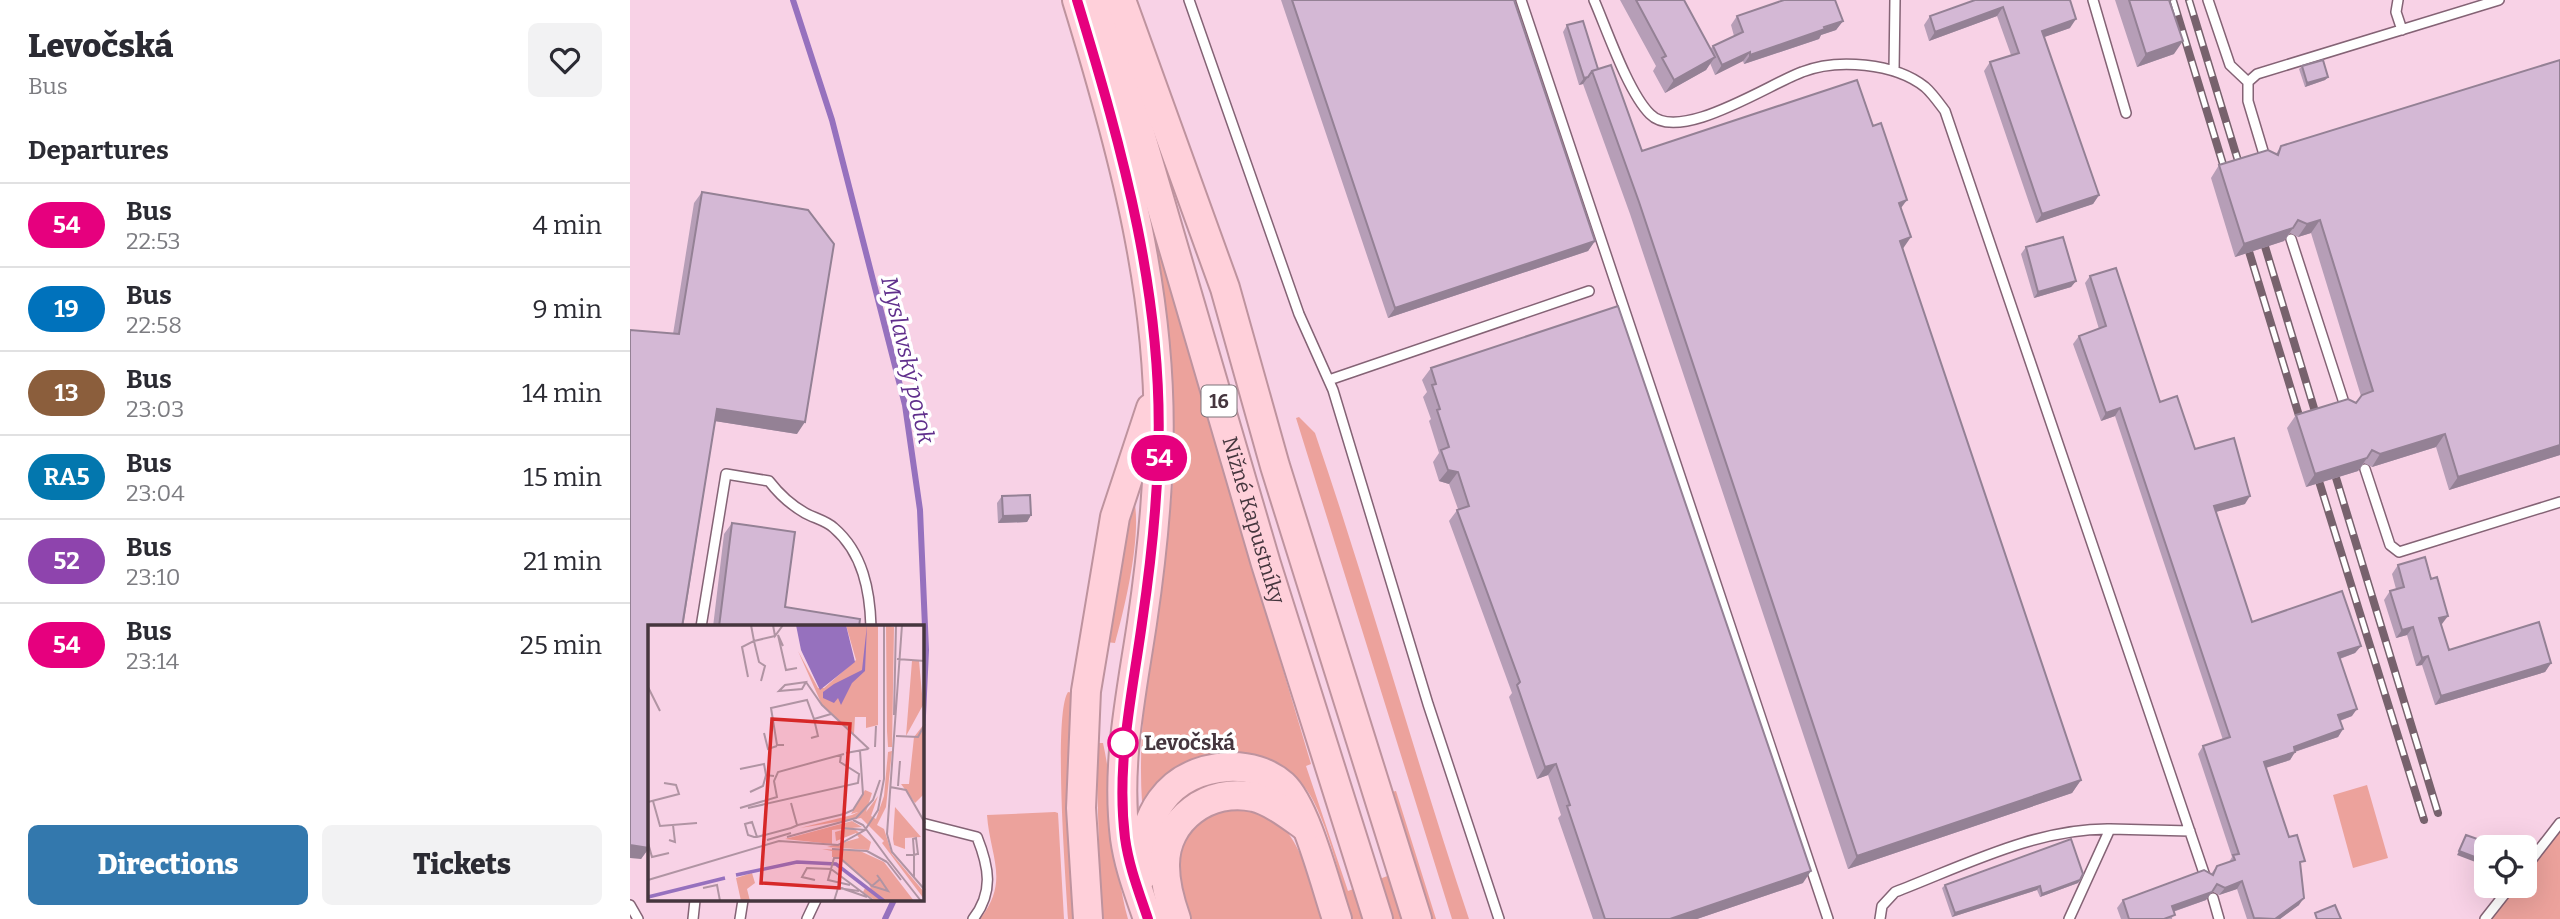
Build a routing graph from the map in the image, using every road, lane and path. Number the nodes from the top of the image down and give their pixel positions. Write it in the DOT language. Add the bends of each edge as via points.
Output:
graph roads {
  1 [pos="1077,0"];
  2 [pos="1101,0"];
  3 [pos="1121,0"];
  4 [pos="1189,0"];
  5 [pos="1521,0"];
  6 [pos="1594,0"];
  7 [pos="1895,0"];
  8 [pos="2093,0"];
  9 [pos="2208,0"];
  10 [pos="2398,0"];
  11 [pos="2498,0"];
  12 [pos="2402,30"];
  13 [pos="1894,71"];
  14 [pos="2248,82"];
  15 [pos="2126,113"];
  16 [pos="2266,161"];
  17 [pos="2291,239"];
  18 [pos="1589,291"];
  19 [pos="1329,380"];
  20 [pos="1159,386"];
  21 [pos="2346,409"];
  22 [pos="2365,469"];
  23 [pos="2560,502"];
  24 [pos="701,625"];
  25 [pos="872,625"];
  26 [pos="924,823"];
  27 [pos="2560,823"];
  28 [pos="1306,827"];
  29 [pos="2110,829"];
  30 [pos="2190,831"];
  31 [pos="2537,853"];
  32 [pos="2206,876"];
  33 [pos="2213,898"];
  34 [pos="2502,898"];
  35 [pos="815,902"];
  36 [pos="630,905"];
  37 [pos="1147,914"];
  38 [pos="638,919"];
  39 [pos="807,919"];
  40 [pos="974,919"];
  41 [pos="1088,919"];
  42 [pos="1176,919"];
  43 [pos="1337,919"];
  44 [pos="1378,919"];
  45 [pos="1416,919"];
  46 [pos="1499,919"];
  47 [pos="1828,919"];
  48 [pos="1880,919"];
  49 [pos="2069,919"];
  50 [pos="2220,919"];
  51 [pos="2485,919"];
  1 -- 20 [label="highway" via="1139,230"];
  2 -- 44 [label="highway, Nižné Kapustníky / 16" via="1269,577"];
  3 -- 45 [label="highway" via="1224,288"];
  4 -- 19 [label="lane" via="1299,314"];
  5 -- 47 [label="lane"];
  6 -- 13 [label="lane" via="1636,93 1650,115 1665,124 1712,114 1805,71 1835,66"];
  7 -- 13 [label="lane"];
  8 -- 15 [label="lane"];
  9 -- 14 [label="lane" via="2230,65"];
  10 -- 12 [label="lane" via="2396,12"];
  11 -- 12 [label="lane"];
  12 -- 14 [label="lane" via="2257,74"];
  13 -- 30 [label="lane" via="1926,87 1945,111"];
  14 -- 16 [label="lane" via="2248,101"];
  17 -- 21 [label="lane"];
  18 -- 19 [label="lane"];
  19 -- 46 [label="lane"];
  20 -- 37 [label="highway" via="1155,518 1122,755 1126,840"];
  20 -- 41 [label="highway" via="1115,517 1093,643 1082,747"];
  22 -- 23 [label="lane" via="2390,545 2399,552"];
  24 -- 25 [label="lane" via="726,474 769,481 802,511 834,527 859,559"];
  26 -- 40 [label="lane" via="976,837 988,863 984,906"];
  27 -- 31 [label="lane"];
  28 -- 37 [label="highway" via="1295,799 1262,772 1222,767 1185,779 1166,794 1153,814 1142,848"];
  28 -- 42 [label="highway" via="1275,806 1247,796 1214,798 1192,810 1176,827 1166,851 1167,884"];
  28 -- 43 [label="highway"];
  29 -- 30 [label="lane"];
  29 -- 48 [label="lane" via="2079,828 2025,843 1895,891 1882,906"];
  29 -- 49 [label="lane"];
  30 -- 32 [label="lane"];
  33 -- 50 [label="lane"];
  34 -- 51 [label="lane"];
  35 -- 39 [label="lane"];
  36 -- 38 [label="lane"];
}
